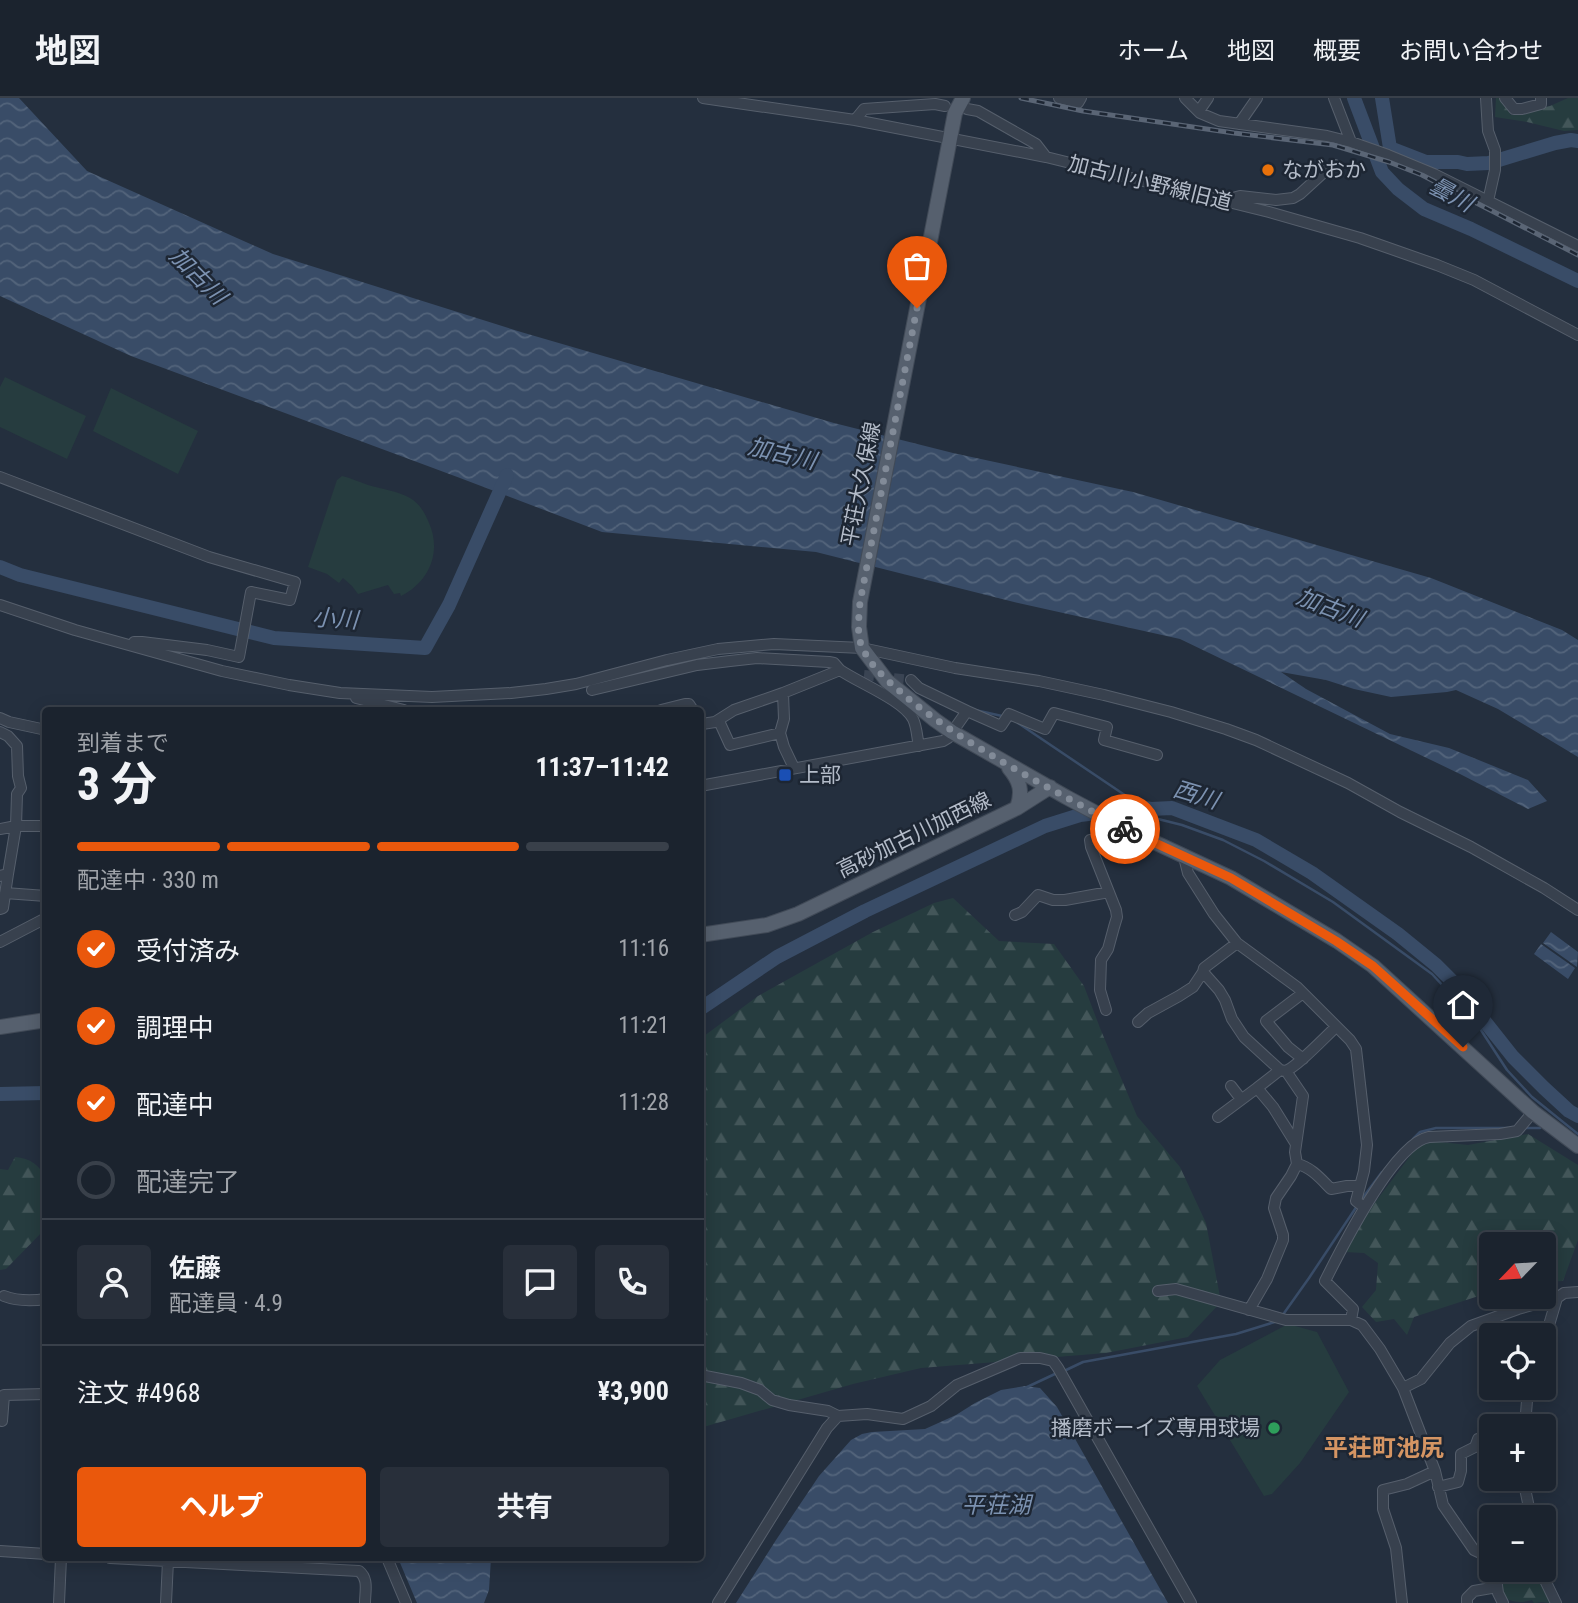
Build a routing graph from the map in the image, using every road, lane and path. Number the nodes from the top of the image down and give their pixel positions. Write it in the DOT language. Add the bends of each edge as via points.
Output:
graph roads {
  1 [pos="703,98"];
  2 [pos="735,98"];
  3 [pos="1059,98"];
  4 [pos="1185,98"];
  5 [pos="1208,98"];
  6 [pos="1257,98"];
  7 [pos="1334,98"];
  8 [pos="1486,98"];
  9 [pos="1504,98"];
  10 [pos="1541,98"];
  11 [pos="1079,101"];
  12 [pos="965,104"];
  13 [pos="748,106"];
  14 [pos="945,106"];
  15 [pos="1199,111"];
  16 [pos="855,120"];
  17 [pos="1239,124"];
  18 [pos="1353,143"];
  19 [pos="949,144"];
  20 [pos="1046,157"];
  21 [pos="1335,164"];
  22 [pos="1222,201"];
  23 [pos="1488,201"];
  24 [pos="1578,246"];
  25 [pos="1578,335"];
  26 [pos="0,477"];
  27 [pos="0,605"];
  28 [pos="124,643"];
  29 [pos="861,645"];
  30 [pos="844,672"];
  31 [pos="864,676"];
  32 [pos="911,680"];
  33 [pos="592,690"];
  34 [pos="341,693"];
  35 [pos="783,693"];
  36 [pos="391,707"];
  37 [pos="673,707"];
  38 [pos="691,707"];
  39 [pos="967,712"];
  40 [pos="0,718"];
  41 [pos="719,721"];
  42 [pos="704,724"];
  43 [pos="42,729"];
  44 [pos="0,732"];
  45 [pos="952,732"];
  46 [pos="780,733"];
  47 [pos="919,746"];
  48 [pos="1157,755"];
  49 [pos="1002,761"];
  50 [pos="794,768"];
  51 [pos="704,785"];
  52 [pos="1050,787"];
  53 [pos="1017,808"];
  54 [pos="16,826"];
  55 [pos="42,826"];
  56 [pos="0,830"];
  57 [pos="1128,830"];
  58 [pos="1184,857"];
  59 [pos="4,875"];
  60 [pos="1110,892"];
  61 [pos="5,893"];
  62 [pos="42,896"];
  63 [pos="0,909"];
  64 [pos="1578,910"];
  65 [pos="1015,915"];
  66 [pos="42,920"];
  67 [pos="704,934"];
  68 [pos="0,942"];
  69 [pos="1237,943"];
  70 [pos="1203,972"];
  71 [pos="1303,993"];
  72 [pos="1106,1010"];
  73 [pos="42,1021"];
  74 [pos="1138,1023"];
  75 [pos="0,1027"];
  76 [pos="1336,1027"];
  77 [pos="1303,1059"];
  78 [pos="1283,1071"];
  79 [pos="1231,1086"];
  80 [pos="1257,1088"];
  81 [pos="1241,1099"];
  82 [pos="1533,1112"];
  83 [pos="1217,1117"];
  84 [pos="1296,1143"];
  85 [pos="1578,1146"];
  86 [pos="1297,1164"];
  87 [pos="1360,1186"];
  88 [pos="1364,1207"];
  89 [pos="1158,1291"];
  90 [pos="1578,1292"];
  91 [pos="4,1296"];
  92 [pos="1556,1298"];
  93 [pos="42,1299"];
  94 [pos="1518,1309"];
  95 [pos="1249,1310"];
  96 [pos="1351,1320"];
  97 [pos="704,1376"];
  98 [pos="1403,1388"];
  99 [pos="42,1394"];
  100 [pos="838,1416"];
  101 [pos="2,1421"];
  102 [pos="1479,1439"];
  103 [pos="1434,1471"];
  104 [pos="1438,1487"];
  105 [pos="0,1552"];
  106 [pos="1479,1552"];
  107 [pos="42,1554"];
  108 [pos="61,1561"];
  109 [pos="168,1561"];
  110 [pos="239,1561"];
  111 [pos="388,1561"];
  112 [pos="1496,1582"];
  113 [pos="1546,1582"];
  114 [pos="1497,1587"];
  115 [pos="59,1603"];
  116 [pos="166,1603"];
  117 [pos="365,1603"];
  118 [pos="406,1603"];
  119 [pos="718,1603"];
  120 [pos="1191,1603"];
  121 [pos="1402,1603"];
  122 [pos="1468,1603"];
  123 [pos="1503,1603"];
  124 [pos="1556,1603"];
  1 -- 13 [label="street, 加古川小野線旧道"];
  2 -- 13 [label="street"];
  3 -- 11 [label="street"];
  4 -- 15 [label="street"];
  5 -- 15 [label="street"];
  6 -- 17 [label="street"];
  7 -- 18 [label="street"];
  8 -- 23 [label="street" via="1488,131 1495,150"];
  9 -- 10 [label="street" via="1514,109 1541,104"];
  12 -- 19 [label="main road, 平荘大久保線" via="955,113"];
  12 -- 20 [label="street" via="1037,144"];
  13 -- 16 [label="street, 加古川小野線旧道"];
  14 -- 16 [label="street" via="864,109"];
  15 -- 17 [label="street"];
  16 -- 19 [label="street, 加古川小野線旧道"];
  17 -- 18 [label="street"];
  18 -- 23 [label="street"];
  19 -- 20 [label="street, 加古川小野線旧道"];
  19 -- 29 [label="main road, 平荘大久保線" via="860,602"];
  20 -- 22 [label="street, 加古川小野線旧道"];
  21 -- 22 [label="street" via="1293,198 1240,195"];
  22 -- 25 [label="street, 加古川小野線旧道" via="1360,238 1437,265"];
  23 -- 24 [label="street"];
  26 -- 28 [label="street" via="209,557 295,582 290,600 251,592 239,657"];
  27 -- 28 [label="street"];
  28 -- 34 [label="street" via="222,671"];
  29 -- 34 [label="street" via="718,649 576,684 511,693 432,697"];
  29 -- 45 [label="main road" via="887,681"];
  29 -- 64 [label="street" via="955,668 1104,695 1256,740 1496,860"];
  30 -- 31 [label="street"];
  30 -- 33 [label="street" via="829,662 757,659 697,666"];
  30 -- 35 [label="street"];
  30 -- 47 [label="street" via="906,710"];
  32 -- 39 [label="street"];
  34 -- 36 [label="street"];
  35 -- 41 [label="street" via="734,710"];
  35 -- 46 [label="street"];
  37 -- 38 [label="street"];
  39 -- 45 [label="street"];
  39 -- 48 [label="street" via="1001,726 1009,714 1045,729 1054,713 1107,727 1104,740"];
  40 -- 43 [label="street"];
  41 -- 42 [label="street"];
  41 -- 46 [label="street" via="730,745"];
  44 -- 54 [label="street" via="17,746 21,788"];
  45 -- 47 [label="street" via="943,741"];
  45 -- 49 [label="main road"];
  46 -- 50 [label="street"];
  47 -- 50 [label="street"];
  49 -- 52 [label="main road"];
  49 -- 53 [label="main road" via="1020,784"];
  50 -- 51 [label="street"];
  52 -- 53 [label="main road, 高砂加古川加西線"];
  52 -- 57 [label="main road"];
  53 -- 67 [label="main road, 高砂加古川加西線" via="798,914 767,925"];
  54 -- 55 [label="street"];
  54 -- 56 [label="street"];
  54 -- 59 [label="street"];
  57 -- 58 [label="main road"];
  57 -- 60 [label="street" via="1128,836 1090,840"];
  58 -- 69 [label="street" via="1188,873"];
  58 -- 82 [label="main road" via="1231,878 1373,966"];
  59 -- 61 [label="street"];
  60 -- 65 [label="street" via="1065,900 1040,895"];
  60 -- 72 [label="street" via="1117,917 1101,960 1100,990"];
  61 -- 62 [label="street"];
  61 -- 63 [label="street"];
  66 -- 68 [label="street"];
  69 -- 70 [label="street"];
  69 -- 71 [label="street"];
  70 -- 74 [label="street" via="1193,987"];
  70 -- 78 [label="street" via="1219,990 1244,1037"];
  71 -- 76 [label="street"];
  71 -- 77 [label="street" via="1266,1021"];
  73 -- 75 [label="main road"];
  76 -- 77 [label="street"];
  76 -- 87 [label="street" via="1356,1049 1367,1145"];
  77 -- 78 [label="street"];
  78 -- 80 [label="street"];
  78 -- 84 [label="street" via="1303,1096"];
  79 -- 81 [label="street"];
  80 -- 81 [label="street"];
  80 -- 84 [label="street"];
  81 -- 83 [label="street"];
  82 -- 85 [label="main road"];
  82 -- 88 [label="street" via="1517,1131 1421,1138 1407,1149"];
  84 -- 86 [label="street"];
  86 -- 87 [label="street" via="1331,1189"];
  86 -- 95 [label="street" via="1276,1198 1274,1209 1283,1240"];
  87 -- 88 [label="street" via="1356,1201"];
  88 -- 96 [label="street" via="1325,1281 1353,1309"];
  89 -- 95 [label="street" via="1176,1289"];
  90 -- 92 [label="street"];
  91 -- 93 [label="street"];
  94 -- 98 [label="street" via="1471,1326 1450,1343 1421,1379"];
  95 -- 96 [label="street" via="1281,1318"];
  96 -- 98 [label="street" via="1362,1325"];
  97 -- 100 [label="street" via="741,1383 789,1405"];
  98 -- 103 [label="street"];
  99 -- 101 [label="street" via="4,1395"];
  100 -- 119 [label="street"];
  100 -- 120 [label="street" via="903,1419 931,1406 957,1385 1020,1358 1053,1361"];
  102 -- 104 [label="street" via="1475,1447 1461,1454 1458,1482"];
  103 -- 104 [label="street"];
  103 -- 121 [label="street" via="1383,1490"];
  104 -- 106 [label="street" via="1443,1505"];
  105 -- 107 [label="street"];
  108 -- 115 [label="street"];
  109 -- 116 [label="street"];
  110 -- 117 [label="street" via="359,1572 366,1581"];
  111 -- 118 [label="street"];
  112 -- 114 [label="street"];
  113 -- 124 [label="street"];
  114 -- 122 [label="street" via="1474,1591"];
  114 -- 123 [label="street"];
}
